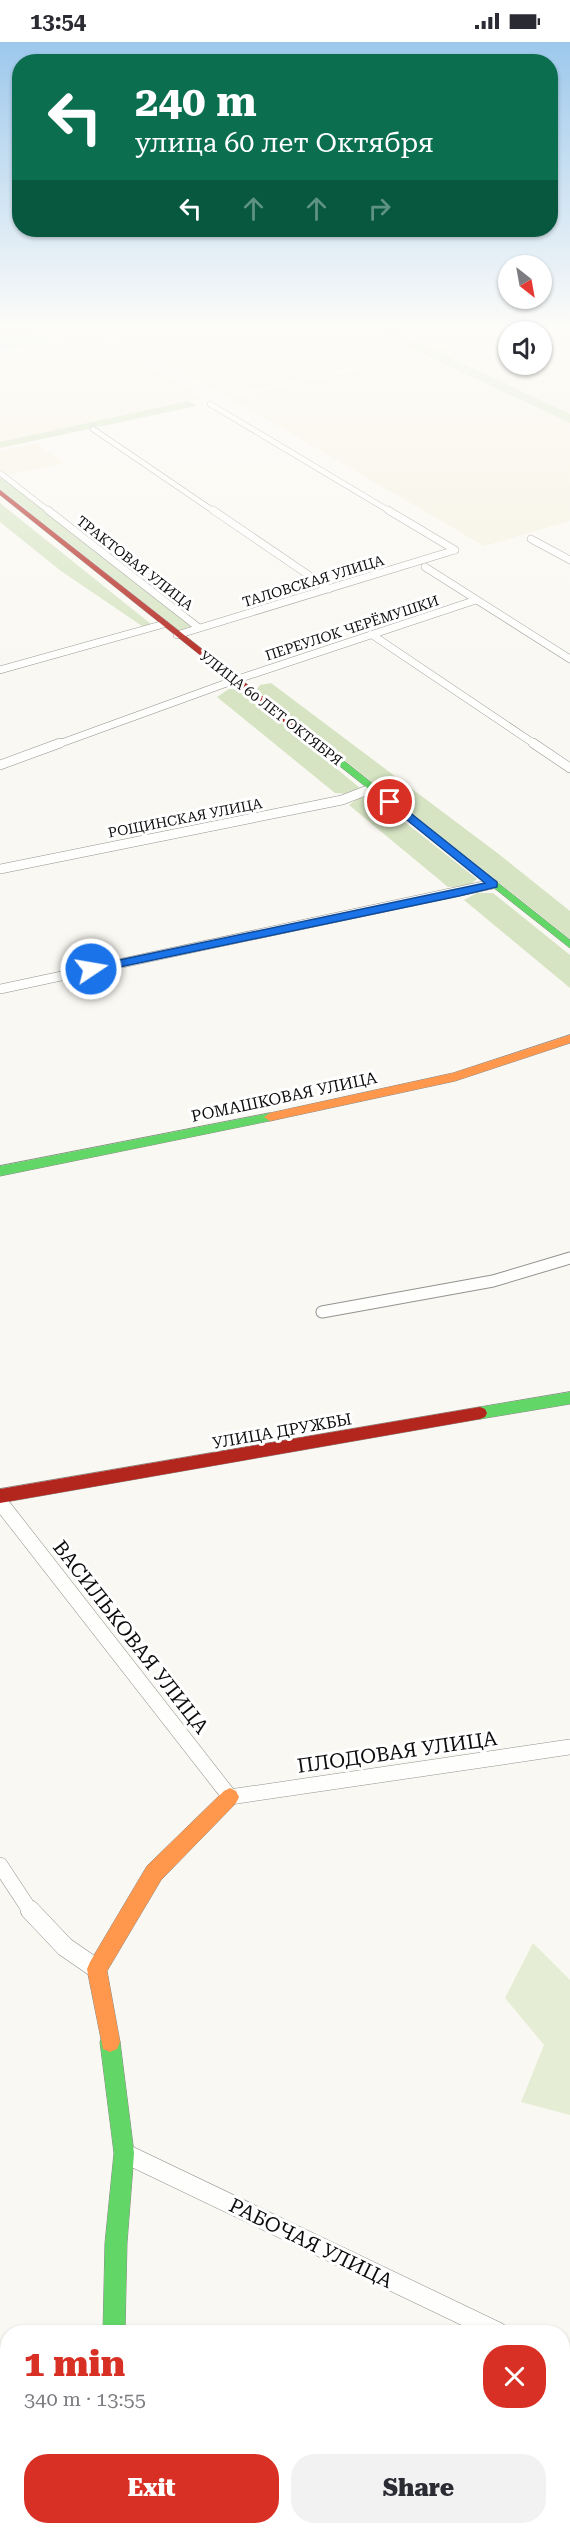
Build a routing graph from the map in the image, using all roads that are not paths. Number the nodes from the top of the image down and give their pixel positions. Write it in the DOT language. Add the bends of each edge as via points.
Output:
graph roads {
  1 [pos="117,445"];
  2 [pos="279,445"];
  3 [pos="0,472"];
  4 [pos="0,492"];
  5 [pos="531,539"];
  6 [pos="570,560"];
  7 [pos="425,567"];
  8 [pos="329,589"];
  9 [pos="476,600"];
  10 [pos="164,624"];
  11 [pos="199,628"];
  12 [pos="177,634"];
  13 [pos="371,634"];
  14 [pos="570,659"];
  15 [pos="0,670"];
  16 [pos="235,680"];
  17 [pos="0,765"];
  18 [pos="570,768"];
  19 [pos="373,789"];
  20 [pos="0,869"];
  21 [pos="493,884"];
  22 [pos="570,945"];
  23 [pos="0,988"];
  24 [pos="570,1039"];
  25 [pos="0,1172"];
  26 [pos="570,1258"];
  27 [pos="322,1312"];
  28 [pos="570,1398"];
  29 [pos="0,1496"];
  30 [pos="0,1502"];
  31 [pos="570,1747"];
  32 [pos="230,1797"];
  33 [pos="0,1865"];
  34 [pos="97,1970"];
  35 [pos="124,2153"];
  36 [pos="114,2325"];
  37 [pos="483,2325"];
  1 -- 8 [label="street"];
  2 -- 8 [label="street, ТАЛОВСКАЯ УЛИЦА" via="455,550"];
  3 -- 11 [label="street, ТРАКТОВАЯ УЛИЦА"];
  4 -- 10 [label="street, УЛИЦА 60 ЛЕТ ОКТЯБРЯ"];
  5 -- 6 [label="street"];
  7 -- 9 [label="street"];
  8 -- 11 [label="street, ТАЛОВСКАЯ УЛИЦА"];
  9 -- 13 [label="street, ПЕРЕУЛОК ЧЕРЁМУШКИ"];
  9 -- 14 [label="street"];
  10 -- 12 [label="street, УЛИЦА 60 ЛЕТ ОКТЯБРЯ"];
  10 -- 15 [label="street"];
  11 -- 12 [label="street, ТАЛОВСКАЯ УЛИЦА"];
  12 -- 16 [label="street, УЛИЦА 60 ЛЕТ ОКТЯБРЯ"];
  13 -- 16 [label="street, ПЕРЕУЛОК ЧЕРЁМУШКИ"];
  13 -- 18 [label="street"];
  16 -- 17 [label="street, ПЕРЕУЛОК ЧЕРЁМУШКИ"];
  16 -- 19 [label="street, УЛИЦА 60 ЛЕТ ОКТЯБРЯ"];
  19 -- 20 [label="street, РОЩИНСКАЯ УЛИЦА" via="342,800"];
  19 -- 21 [label="street, УЛИЦА 60 ЛЕТ ОКТЯБРЯ"];
  21 -- 22 [label="street, УЛИЦА 60 ЛЕТ ОКТЯБРЯ"];
  21 -- 23 [label="street"];
  24 -- 25 [label="street, РОМАШКОВАЯ УЛИЦА" via="455,1077"];
  26 -- 27 [label="street" via="493,1281"];
  28 -- 29 [label="street, УЛИЦА ДРУЖБЫ"];
  30 -- 32 [label="street, ВАСИЛЬКОВАЯ УЛИЦА"];
  31 -- 32 [label="street, ПЛОДОВАЯ УЛИЦА"];
  32 -- 34 [label="street" via="154,1873"];
  33 -- 34 [label="street" via="31,1914 70,1953"];
  34 -- 35 [label="street"];
  35 -- 36 [label="street"];
  35 -- 37 [label="street, РАБОЧАЯ УЛИЦА"];
}
